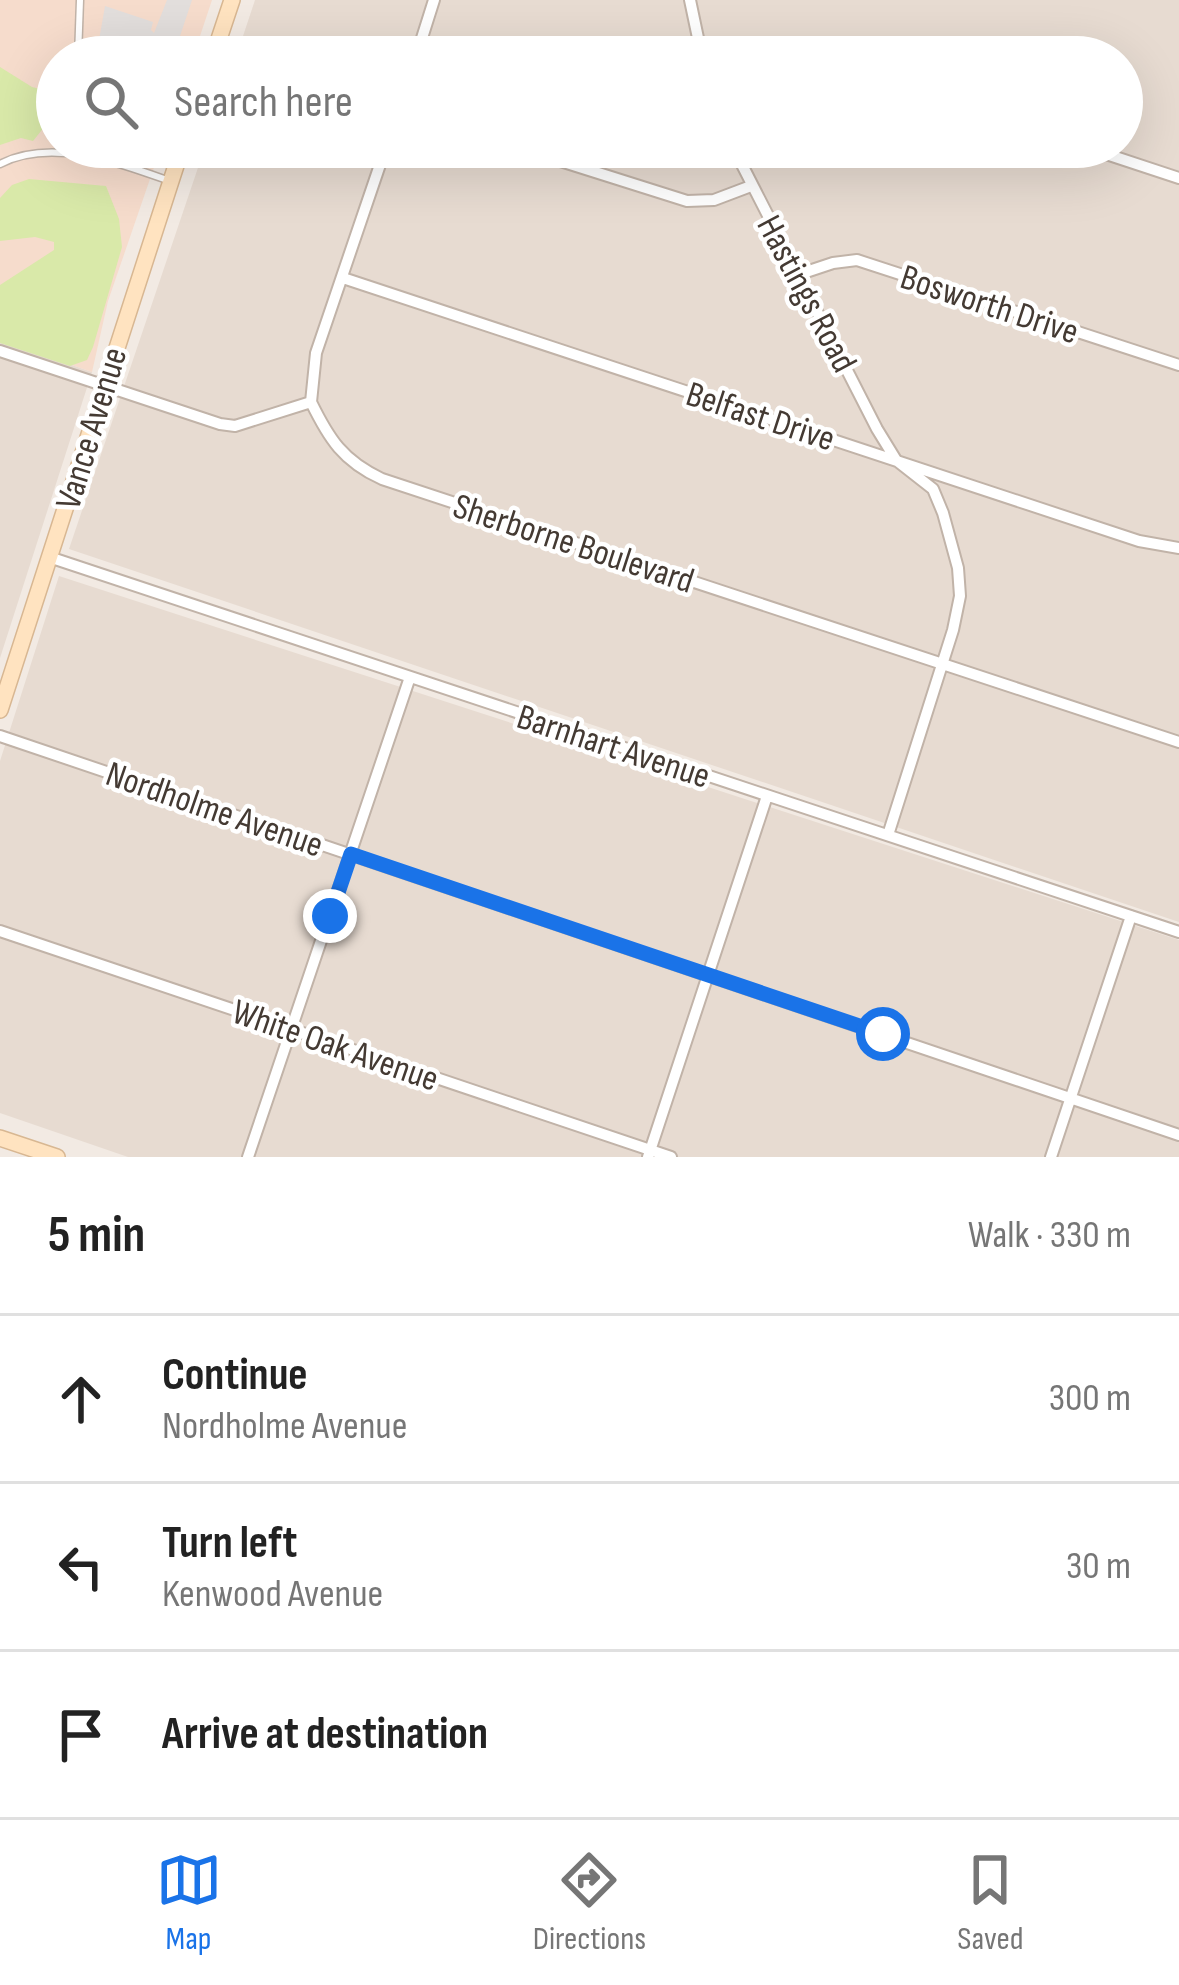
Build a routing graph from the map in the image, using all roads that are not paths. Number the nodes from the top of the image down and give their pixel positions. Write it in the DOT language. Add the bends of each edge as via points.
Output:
graph roads {
  1 [pos="80,0"];
  2 [pos="232,0"];
  3 [pos="434,0"];
  4 [pos="690,0"];
  5 [pos="79,36"];
  6 [pos="220,36"];
  7 [pos="423,36"];
  8 [pos="698,36"];
  9 [pos="36,153"];
  10 [pos="0,164"];
  11 [pos="1143,166"];
  12 [pos="128,168"];
  13 [pos="175,168"];
  14 [pos="379,168"];
  15 [pos="582,168"];
  16 [pos="743,168"];
  17 [pos="1179,178"];
  18 [pos="170,181"];
  19 [pos="751,186"];
  20 [pos="800,274"];
  21 [pos="343,278"];
  22 [pos="0,351"];
  23 [pos="1179,365"];
  24 [pos="105,386"];
  25 [pos="311,402"];
  26 [pos="896,460"];
  27 [pos="1179,548"];
  28 [pos="49,557"];
  29 [pos="943,664"];
  30 [pos="410,677"];
  31 [pos="0,710"];
  32 [pos="0,736"];
  33 [pos="1179,742"];
  34 [pos="767,796"];
  35 [pos="888,835"];
  36 [pos="351,854"];
  37 [pos="1131,916"];
  38 [pos="0,931"];
  39 [pos="1179,932"];
  40 [pos="709,976"];
  41 [pos="292,1029"];
  42 [pos="1070,1099"];
  43 [pos="1179,1135"];
  44 [pos="0,1138"];
  45 [pos="649,1154"];
  46 [pos="57,1157"];
  47 [pos="248,1157"];
  48 [pos="671,1157"];
  49 [pos="1051,1157"];
  1 -- 5 [label="lane"];
  2 -- 6 [label="street"];
  3 -- 7 [label="street"];
  4 -- 8 [label="street"];
  9 -- 10 [label="lane"];
  11 -- 17 [label="street"];
  12 -- 18 [label="lane"];
  13 -- 18 [label="street, Vance Avenue"];
  14 -- 21 [label="street"];
  15 -- 19 [label="street" via="686,201"];
  16 -- 19 [label="street, Hastings Road"];
  18 -- 24 [label="street, Vance Avenue"];
  19 -- 20 [label="street, Hastings Road"];
  20 -- 23 [label="street, Bosworth Drive" via="857,260"];
  20 -- 26 [label="street, Hastings Road"];
  21 -- 25 [label="street" via="316,353"];
  21 -- 26 [label="street, Belfast Drive"];
  22 -- 24 [label="street"];
  24 -- 25 [label="street" via="236,426"];
  24 -- 28 [label="street, Vance Avenue"];
  25 -- 29 [label="street, Sherborne Boulevard" via="334,446 382,479"];
  26 -- 27 [label="street, Belfast Drive"];
  26 -- 29 [label="street, Hastings Road" via="933,489 954,544 960,596"];
  28 -- 30 [label="street, Barnhart Avenue"];
  28 -- 31 [label="street, Vance Avenue"];
  29 -- 33 [label="street, Sherborne Boulevard"];
  29 -- 35 [label="street, Hastings Road"];
  30 -- 34 [label="street, Barnhart Avenue"];
  30 -- 36 [label="street"];
  32 -- 36 [label="street, Nordholme Avenue"];
  34 -- 35 [label="street, Barnhart Avenue"];
  34 -- 40 [label="street"];
  35 -- 37 [label="street, Barnhart Avenue"];
  36 -- 40 [label="street, Nordholme Avenue"];
  36 -- 41 [label="street"];
  37 -- 39 [label="street, Barnhart Avenue"];
  37 -- 42 [label="street"];
  38 -- 41 [label="street, White Oak Avenue"];
  40 -- 42 [label="street, Nordholme Avenue"];
  40 -- 45 [label="street"];
  41 -- 45 [label="street, White Oak Avenue"];
  41 -- 47 [label="street"];
  42 -- 43 [label="street, Nordholme Avenue"];
  42 -- 49 [label="street"];
  44 -- 46 [label="street"];
  45 -- 48 [label="street, White Oak Avenue"];
}
